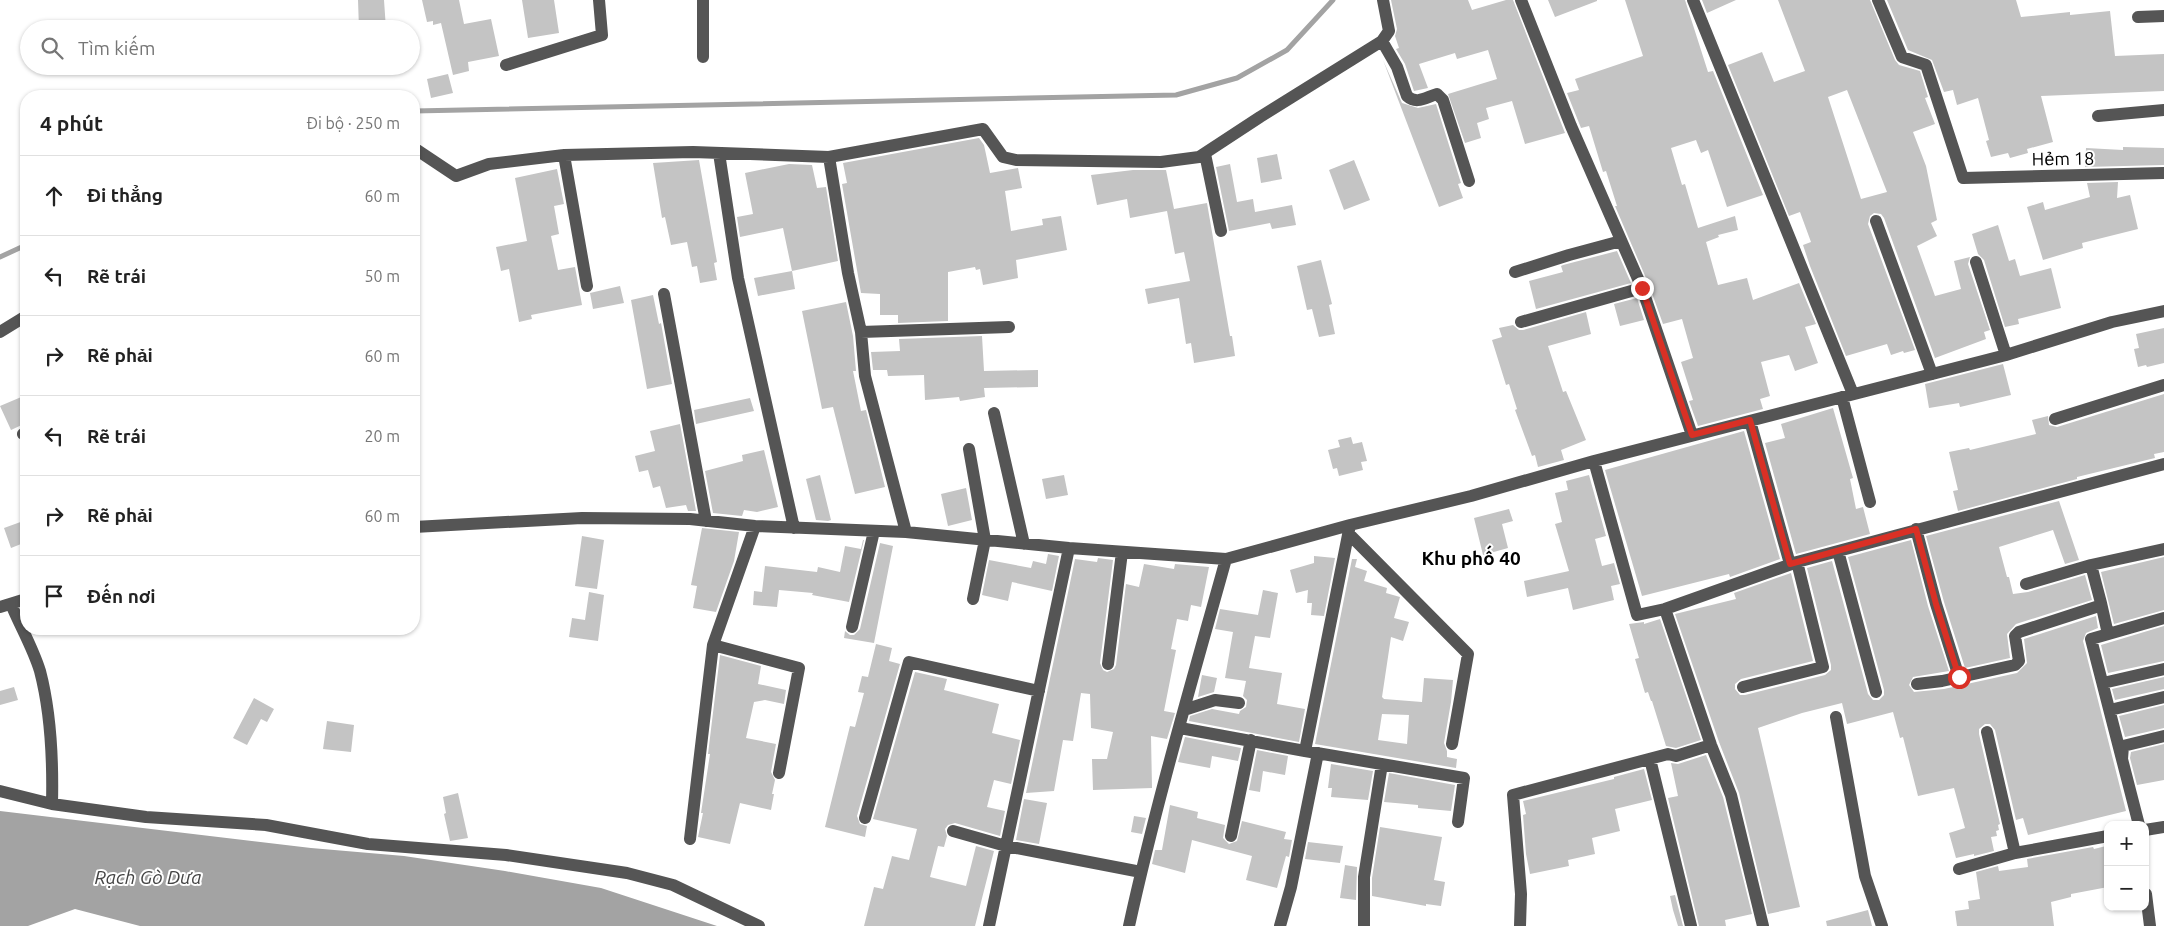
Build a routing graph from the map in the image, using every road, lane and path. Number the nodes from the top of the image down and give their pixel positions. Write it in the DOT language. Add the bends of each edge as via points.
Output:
graph roads {
  1 [pos="599,0"];
  2 [pos="704,0"];
  3 [pos="1383,0"];
  4 [pos="1520,0"];
  5 [pos="1693,0"];
  6 [pos="1878,0"];
  7 [pos="2164,16"];
  8 [pos="2138,17"];
  9 [pos="1382,41"];
  10 [pos="703,57"];
  11 [pos="506,65"];
  12 [pos="2164,110"];
  13 [pos="2098,116"];
  14 [pos="420,152"];
  15 [pos="719,153"];
  16 [pos="1205,154"];
  17 [pos="564,155"];
  18 [pos="829,157"];
  19 [pos="2164,173"];
  20 [pos="1469,181"];
  21 [pos="1876,221"];
  22 [pos="1221,231"];
  23 [pos="1621,242"];
  24 [pos="1976,262"];
  25 [pos="1515,272"];
  26 [pos="587,286"];
  27 [pos="1642,288"];
  28 [pos="664,294"];
  29 [pos="2164,311"];
  30 [pos="20,320"];
  31 [pos="1521,322"];
  32 [pos="1009,327"];
  33 [pos="0,332"];
  34 [pos="861,332"];
  35 [pos="2006,354"];
  36 [pos="1932,374"];
  37 [pos="2164,385"];
  38 [pos="1848,395"];
  39 [pos="994,413"];
  40 [pos="2055,419"];
  41 [pos="1750,420"];
  42 [pos="1692,435"];
  43 [pos="969,449"];
  44 [pos="1594,461"];
  45 [pos="2164,464"];
  46 [pos="1870,502"];
  47 [pos="706,521"];
  48 [pos="755,526"];
  49 [pos="420,527"];
  50 [pos="794,528"];
  51 [pos="1349,529"];
  52 [pos="1916,529"];
  53 [pos="874,531"];
  54 [pos="906,532"];
  55 [pos="985,540"];
  56 [pos="1024,544"];
  57 [pos="1069,548"];
  58 [pos="1838,550"];
  59 [pos="2164,550"];
  60 [pos="1122,552"];
  61 [pos="1226,559"];
  62 [pos="1794,563"];
  63 [pos="2092,565"];
  64 [pos="2026,584"];
  65 [pos="973,599"];
  66 [pos="20,601"];
  67 [pos="2101,603"];
  68 [pos="5,605"];
  69 [pos="1665,609"];
  70 [pos="2164,618"];
  71 [pos="852,627"];
  72 [pos="20,633"];
  73 [pos="2108,634"];
  74 [pos="21,635"];
  75 [pos="713,645"];
  76 [pos="1108,664"];
  77 [pos="2164,669"];
  78 [pos="1959,677"];
  79 [pos="2102,683"];
  80 [pos="1917,684"];
  81 [pos="1743,687"];
  82 [pos="1039,691"];
  83 [pos="1876,692"];
  84 [pos="2164,697"];
  85 [pos="1239,702"];
  86 [pos="1184,710"];
  87 [pos="2110,710"];
  88 [pos="1836,717"];
  89 [pos="1180,728"];
  90 [pos="1987,732"];
  91 [pos="2164,736"];
  92 [pos="1251,740"];
  93 [pos="1452,744"];
  94 [pos="1712,745"];
  95 [pos="1305,751"];
  96 [pos="1318,753"];
  97 [pos="1650,759"];
  98 [pos="2122,759"];
  99 [pos="1382,764"];
  100 [pos="779,772"];
  101 [pos="0,791"];
  102 [pos="52,804"];
  103 [pos="865,818"];
  104 [pos="2138,821"];
  105 [pos="1458,822"];
  106 [pos="2164,827"];
  107 [pos="2149,829"];
  108 [pos="953,831"];
  109 [pos="1231,836"];
  110 [pos="2104,837"];
  111 [pos="690,839"];
  112 [pos="1006,846"];
  113 [pos="2015,853"];
  114 [pos="1959,869"];
  115 [pos="1141,872"];
  116 [pos="2148,911"];
  117 [pos="1761,921"];
  118 [pos="1880,921"];
  119 [pos="759,926"];
  120 [pos="989,926"];
  121 [pos="1129,926"];
  122 [pos="1280,926"];
  123 [pos="1364,926"];
  124 [pos="1520,926"];
  125 [pos="1691,926"];
  126 [pos="2150,926"];
  1 -- 11 [label="street" via="602,36"];
  2 -- 10 [label="street"];
  3 -- 9 [label="street" via="1389,31"];
  4 -- 23 [label="street"];
  5 -- 38 [label="street"];
  6 -- 19 [label="street, Hẻm 18" via="1902,56 1926,65 1963,178"];
  7 -- 8 [label="street"];
  9 -- 16 [label="street"];
  9 -- 20 [label="street" via="1397,66 1408,96 1414,101 1437,94 1443,100"];
  12 -- 13 [label="street"];
  14 -- 17 [label="street" via="456,176 489,164"];
  15 -- 17 [label="street"];
  15 -- 18 [label="street"];
  15 -- 50 [label="street" via="738,278"];
  16 -- 18 [label="street" via="1188,160 1161,162 1016,160 1003,156 982,129"];
  16 -- 22 [label="street"];
  17 -- 26 [label="street"];
  18 -- 34 [label="street"];
  21 -- 36 [label="street"];
  23 -- 25 [label="street"];
  23 -- 27 [label="street"];
  24 -- 35 [label="street"];
  27 -- 31 [label="street"];
  27 -- 42 [label="street"];
  28 -- 47 [label="street"];
  29 -- 35 [label="street" via="2112,322"];
  30 -- 33 [label="street"];
  32 -- 34 [label="street"];
  34 -- 54 [label="street" via="865,376"];
  35 -- 36 [label="street"];
  36 -- 38 [label="street"];
  37 -- 40 [label="street"];
  38 -- 41 [label="street"];
  38 -- 46 [label="street"];
  39 -- 56 [label="street"];
  41 -- 42 [label="street"];
  41 -- 62 [label="street"];
  42 -- 44 [label="street"];
  43 -- 55 [label="street"];
  44 -- 51 [label="street"];
  44 -- 69 [label="street" via="1638,615"];
  45 -- 52 [label="street"];
  47 -- 48 [label="street"];
  47 -- 49 [label="street" via="582,518"];
  48 -- 50 [label="street"];
  48 -- 75 [label="street"];
  50 -- 53 [label="street"];
  51 -- 61 [label="street"];
  51 -- 93 [label="street" via="1468,654"];
  51 -- 95 [label="street"];
  52 -- 58 [label="street"];
  52 -- 78 [label="street"];
  53 -- 54 [label="street"];
  53 -- 71 [label="street"];
  54 -- 55 [label="street"];
  55 -- 56 [label="street"];
  55 -- 65 [label="street"];
  56 -- 57 [label="street"];
  57 -- 60 [label="street"];
  57 -- 82 [label="street"];
  58 -- 62 [label="street"];
  58 -- 83 [label="street"];
  59 -- 63 [label="street"];
  60 -- 61 [label="street"];
  60 -- 76 [label="street"];
  61 -- 86 [label="street"];
  62 -- 69 [label="street"];
  62 -- 81 [label="street" via="1823,667"];
  63 -- 64 [label="street"];
  63 -- 67 [label="street"];
  66 -- 68 [label="street"];
  67 -- 73 [label="street"];
  67 -- 78 [label="street" via="2019,632 2015,636 2020,657 2015,664"];
  68 -- 72 [label="street"];
  69 -- 94 [label="street"];
  70 -- 73 [label="street"];
  73 -- 79 [label="street" via="2091,639"];
  74 -- 102 [label="street" via="40,670 47,710"];
  75 -- 100 [label="street" via="799,668"];
  75 -- 111 [label="street"];
  77 -- 79 [label="street"];
  78 -- 80 [label="street"];
  79 -- 87 [label="street"];
  82 -- 103 [label="street" via="909,662"];
  82 -- 112 [label="street"];
  84 -- 87 [label="street"];
  85 -- 86 [label="street" via="1215,700"];
  86 -- 89 [label="street"];
  87 -- 98 [label="street"];
  88 -- 118 [label="street" via="1865,876"];
  89 -- 92 [label="street"];
  89 -- 115 [label="street"];
  90 -- 113 [label="street"];
  91 -- 98 [label="street" via="2124,746"];
  92 -- 95 [label="street"];
  92 -- 109 [label="street"];
  94 -- 97 [label="street" via="1676,756 1668,754"];
  94 -- 117 [label="street" via="1731,795"];
  95 -- 96 [label="street"];
  96 -- 99 [label="street"];
  96 -- 122 [label="street"];
  97 -- 124 [label="street" via="1514,795"];
  97 -- 125 [label="street"];
  98 -- 104 [label="street"];
  99 -- 105 [label="street" via="1464,778"];
  99 -- 123 [label="street" via="1364,877"];
  101 -- 102 [label="street"];
  102 -- 119 [label="street" via="146,817 266,825 368,844 506,855 627,873 673,885"];
  106 -- 107 [label="street"];
  108 -- 112 [label="street"];
  110 -- 113 [label="street"];
  112 -- 115 [label="street"];
  112 -- 120 [label="street"];
  113 -- 114 [label="street"];
  115 -- 121 [label="street"];
  116 -- 126 [label="street"];
}
